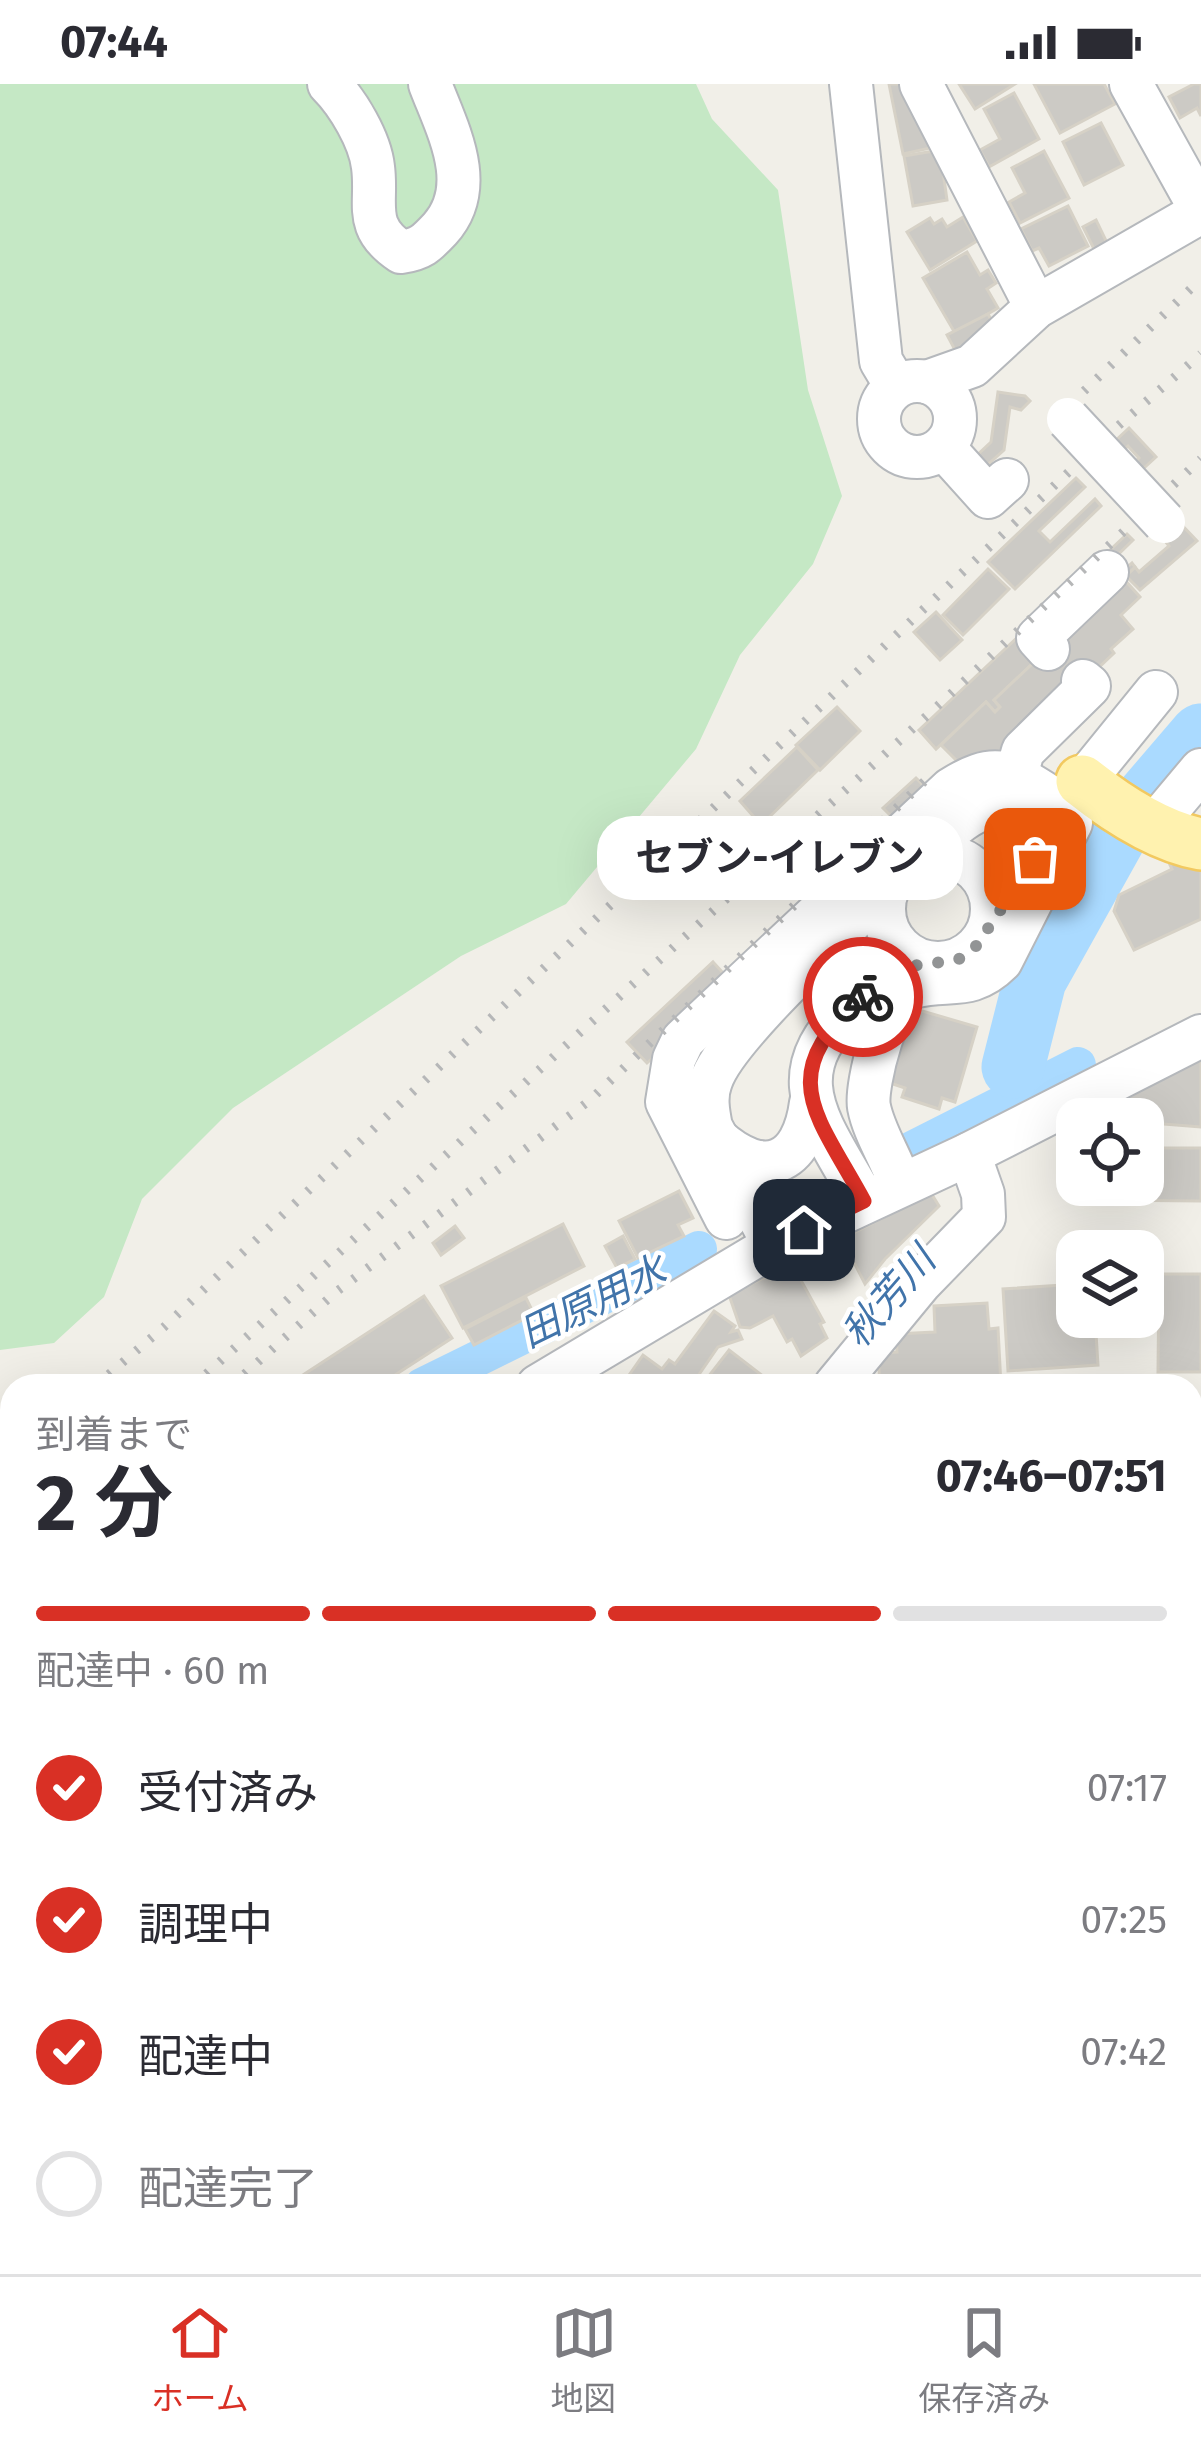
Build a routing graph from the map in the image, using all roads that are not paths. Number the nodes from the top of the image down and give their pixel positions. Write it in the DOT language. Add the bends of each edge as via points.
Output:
graph roads {
  1 [pos="329,84"];
  2 [pos="430,84"];
  3 [pos="851,84"];
  4 [pos="921,84"];
  5 [pos="1131,84"];
  6 [pos="1201,211"];
  7 [pos="1036,307"];
  8 [pos="930,407"];
  9 [pos="1068,419"];
  10 [pos="1007,480"];
  11 [pos="1164,522"];
  12 [pos="1107,572"];
  13 [pos="1048,649"];
  14 [pos="1084,682"];
  15 [pos="1156,692"];
  16 [pos="1201,770"];
  17 [pos="1073,805"];
  18 [pos="1201,844"];
  19 [pos="904,871"];
  20 [pos="991,923"];
  21 [pos="923,962"];
  22 [pos="1201,1036"];
  23 [pos="811,1103"];
  24 [pos="717,1139"];
  25 [pos="969,1154"];
  26 [pos="894,1169"];
  27 [pos="864,1201"];
  28 [pos="726,1218"];
  29 [pos="774,1245"];
  30 [pos="557,1374"];
  31 [pos="845,1374"];
  1 -- 2 [label="street" via="374,167 375,223 400,252 422,249 448,219 460,182"];
  3 -- 8 [label="street" via="881,362"];
  4 -- 7 [label="street"];
  5 -- 6 [label="street"];
  6 -- 7 [label="street"];
  7 -- 8 [label="street"];
  8 -- 10 [label="street" via="988,497"];
  9 -- 11 [label="street, bridge"];
  12 -- 13 [label="street" via="1038,638"];
  14 -- 17 [label="street" via="1089,686 1023,751"];
  15 -- 17 [label="street"];
  16 -- 17 [label="street"];
  17 -- 18 [label="main road"];
  17 -- 19 [label="street" via="977,812"];
  17 -- 20 [label="street" via="1036,846 1030,871"];
  17 -- 26 [label="street" via="1001,962 968,982 915,986 889,1012 868,1104"];
  17 -- 28 [label="street" via="991,770 951,789 683,1040 667,1102"];
  19 -- 20 [label="street" via="952,856 989,890"];
  19 -- 21 [label="street" via="884,915 888,931"];
  19 -- 24 [label="street" via="729,1048 707,1106"];
  20 -- 21 [label="street" via="972,952"];
  21 -- 23 [label="street" via="896,968 836,1021 808,1072"];
  22 -- 25 [label="street"];
  23 -- 24 [label="street" via="800,1145 774,1162 743,1159"];
  23 -- 27 [label="street"];
  24 -- 29 [label="street"];
  25 -- 27 [label="street"];
  25 -- 31 [label="street" via="983,1217"];
  27 -- 29 [label="street"];
  29 -- 30 [label="street"];
}
